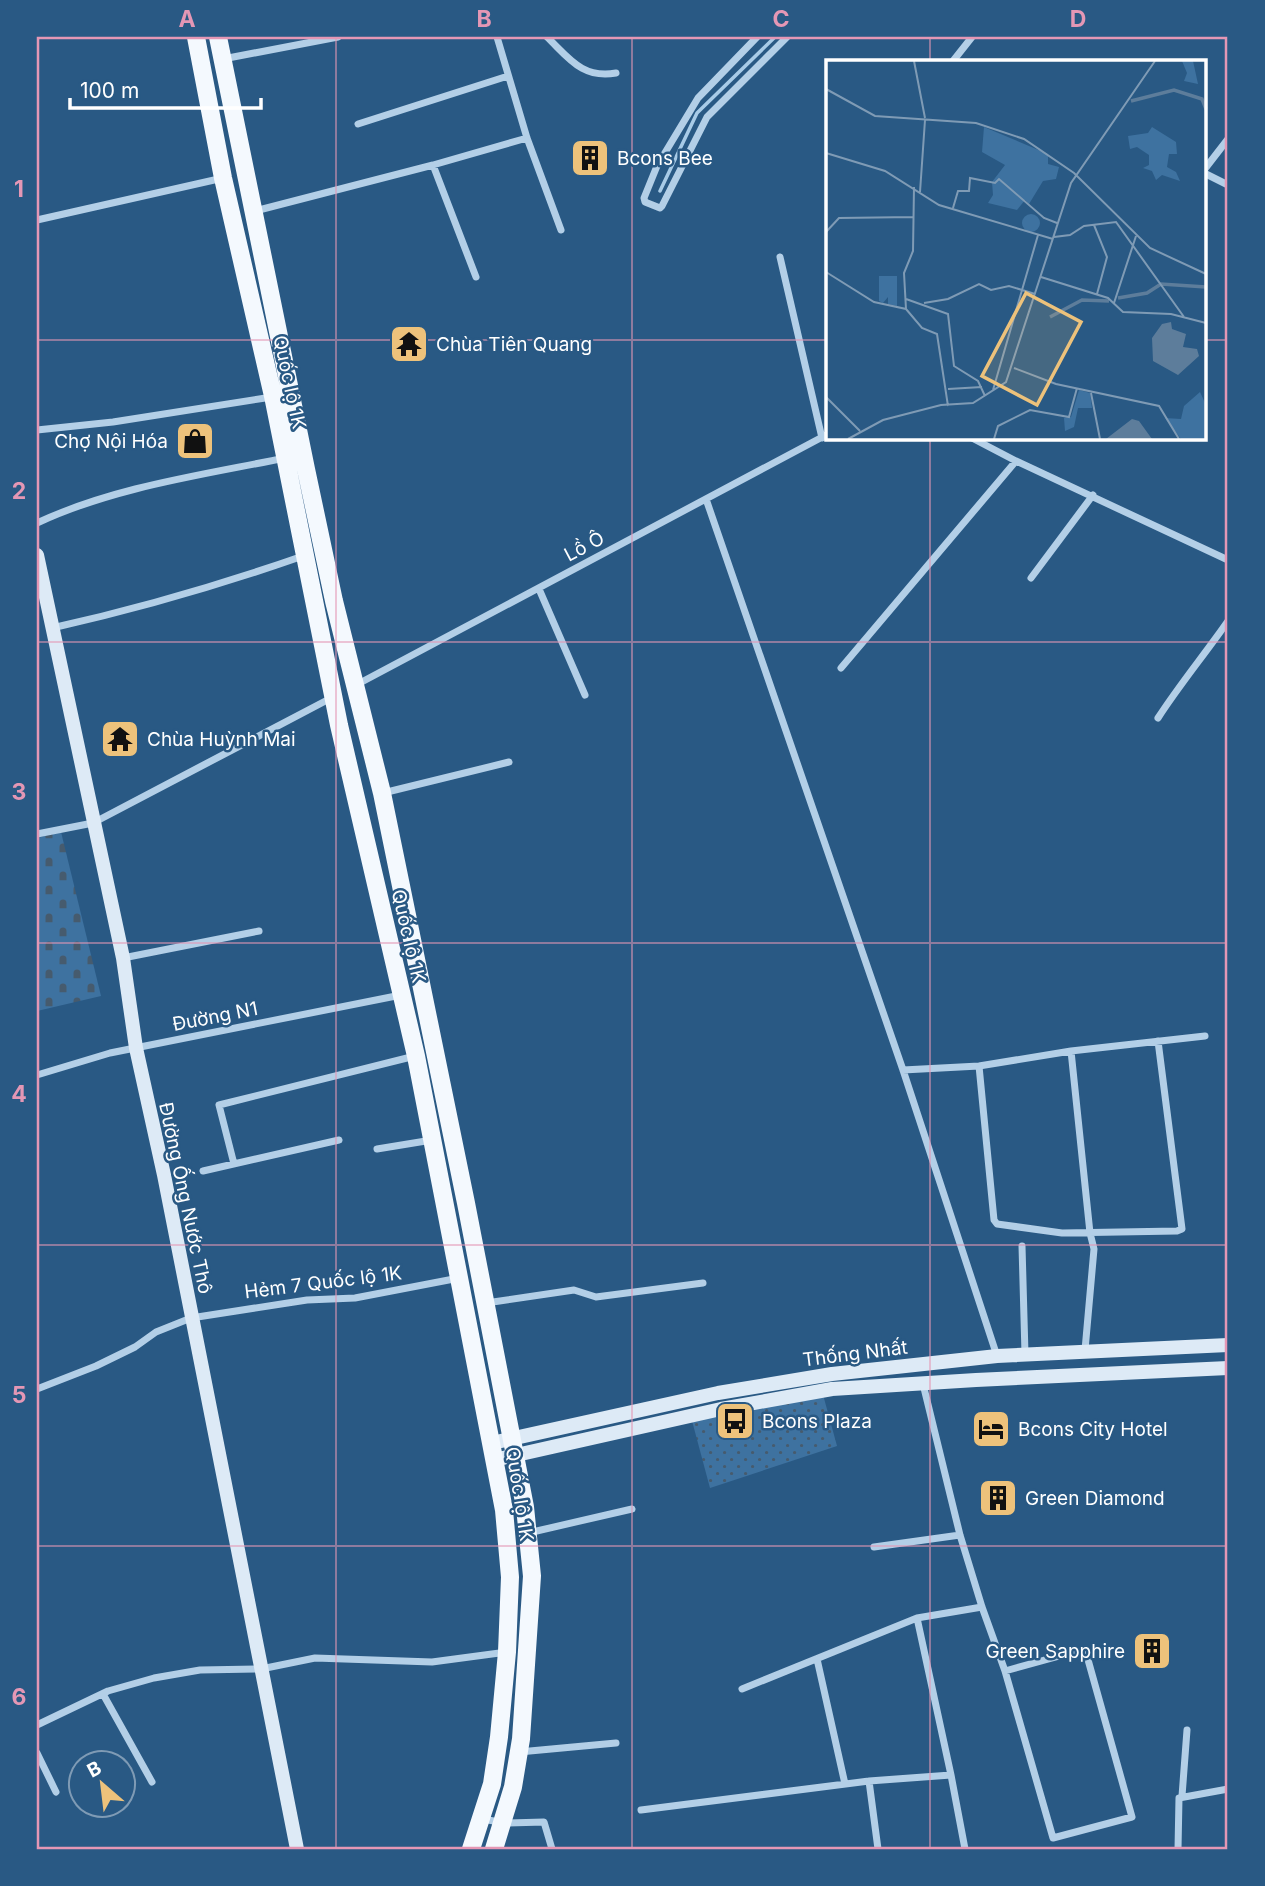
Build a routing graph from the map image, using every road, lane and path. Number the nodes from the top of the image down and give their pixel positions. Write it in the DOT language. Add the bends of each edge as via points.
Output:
graph roads {
  1 [pos="196,37"];
  2 [pos="218,37"];
  3 [pos="336,37"];
  4 [pos="497,37"];
  5 [pos="547,37"];
  6 [pos="757,37"];
  7 [pos="787,37"];
  8 [pos="972,37"];
  9 [pos="222,59"];
  10 [pos="954,60"];
  11 [pos="616,73"];
  12 [pos="508,76"];
  13 [pos="358,124"];
  14 [pos="527,138"];
  15 [pos="1228,139"];
  16 [pos="433,165"];
  17 [pos="1206,169"];
  18 [pos="1206,173"];
  19 [pos="223,178"];
  20 [pos="1228,185"];
  21 [pos="254,211"];
  22 [pos="37,220"];
  23 [pos="561,230"];
  24 [pos="780,257"];
  25 [pos="476,277"];
  26 [pos="273,396"];
  27 [pos="37,430"];
  28 [pos="825,436"];
  29 [pos="974,439"];
  30 [pos="285,458"];
  31 [pos="1016,461"];
  32 [pos="1093,495"];
  33 [pos="706,499"];
  34 [pos="37,523"];
  35 [pos="37,555"];
  36 [pos="304,555"];
  37 [pos="1228,560"];
  38 [pos="1031,578"];
  39 [pos="539,589"];
  40 [pos="1228,621"];
  41 [pos="51,628"];
  42 [pos="841,668"];
  43 [pos="355,685"];
  44 [pos="585,695"];
  45 [pos="335,696"];
  46 [pos="1158,718"];
  47 [pos="509,762"];
  48 [pos="382,793"];
  49 [pos="93,823"];
  50 [pos="37,834"];
  51 [pos="259,931"];
  52 [pos="123,958"];
  53 [pos="401,995"];
  54 [pos="1205,1036"];
  55 [pos="1158,1041"];
  56 [pos="136,1048"];
  57 [pos="1071,1051"];
  58 [pos="416,1056"];
  59 [pos="979,1066"];
  60 [pos="903,1070"];
  61 [pos="37,1075"];
  62 [pos="340,1140"];
  63 [pos="432,1140"];
  64 [pos="377,1149"];
  65 [pos="234,1164"];
  66 [pos="203,1171"];
  67 [pos="466,1203"];
  68 [pos="445,1207"];
  69 [pos="1090,1233"];
  70 [pos="1022,1246"];
  71 [pos="460,1277"];
  72 [pos="703,1283"];
  73 [pos="485,1303"];
  74 [pos="191,1318"];
  75 [pos="1228,1345"];
  76 [pos="1085,1350"];
  77 [pos="1025,1355"];
  78 [pos="997,1356"];
  79 [pos="1228,1368"];
  80 [pos="1027,1377"];
  81 [pos="923,1383"];
  82 [pos="37,1389"];
  83 [pos="514,1447"];
  84 [pos="493,1452"];
  85 [pos="632,1509"];
  86 [pos="527,1533"];
  87 [pos="960,1535"];
  88 [pos="874,1547"];
  89 [pos="982,1607"];
  90 [pos="917,1618"];
  91 [pos="508,1652"];
  92 [pos="817,1659"];
  93 [pos="261,1669"];
  94 [pos="1005,1671"];
  95 [pos="742,1689"];
  96 [pos="103,1694"];
  97 [pos="37,1725"];
  98 [pos="1187,1730"];
  99 [pos="616,1743"];
  100 [pos="519,1752"];
  101 [pos="37,1753"];
  102 [pos="951,1775"];
  103 [pos="869,1781"];
  104 [pos="152,1782"];
  105 [pos="492,1784"];
  106 [pos="845,1784"];
  107 [pos="1228,1788"];
  108 [pos="57,1791"];
  109 [pos="512,1791"];
  110 [pos="1182,1796"];
  111 [pos="641,1810"];
  112 [pos="482,1819"];
  113 [pos="504,1823"];
  114 [pos="297,1849"];
  115 [pos="471,1849"];
  116 [pos="494,1849"];
  117 [pos="552,1849"];
  118 [pos="878,1849"];
  119 [pos="965,1849"];
  120 [pos="1178,1849"];
  1 -- 19 [label="main road, Quốc lộ 1K"];
  2 -- 9 [label="main road, Quốc lộ 1K"];
  3 -- 9 [label="street"];
  4 -- 12 [label="street"];
  5 -- 11 [label="street" via="582,70"];
  6 -- 7 [label="street" via="698,98 657,166 645,202 662,206 707,117"];
  8 -- 10 [label="street"];
  9 -- 21 [label="main road, Quốc lộ 1K"];
  12 -- 13 [label="street"];
  12 -- 14 [label="street"];
  14 -- 16 [label="street"];
  14 -- 23 [label="street"];
  15 -- 17 [label="street"];
  16 -- 21 [label="street"];
  16 -- 25 [label="street"];
  18 -- 20 [label="street"];
  19 -- 22 [label="street"];
  19 -- 26 [label="main road, Quốc lộ 1K"];
  21 -- 43 [label="main road, Quốc lộ 1K"];
  24 -- 28 [label="street"];
  26 -- 27 [label="street"];
  26 -- 30 [label="main road, Quốc lộ 1K"];
  28 -- 33 [label="street, Lồ Ô"];
  29 -- 31 [label="street"];
  30 -- 34 [label="street" via="123,492"];
  30 -- 36 [label="main road, Quốc lộ 1K"];
  31 -- 32 [label="street"];
  31 -- 42 [label="street"];
  32 -- 37 [label="street"];
  32 -- 38 [label="street"];
  33 -- 39 [label="street, Lồ Ô"];
  33 -- 60 [label="street"];
  35 -- 41 [label="main road, Đường Ống Nước Thô"];
  36 -- 41 [label="street" via="234,580"];
  36 -- 45 [label="main road, Quốc lộ 1K"];
  39 -- 43 [label="street, Lồ Ô"];
  39 -- 44 [label="street"];
  40 -- 46 [label="street"];
  41 -- 49 [label="main road, Đường Ống Nước Thô"];
  43 -- 45 [label="main road"];
  43 -- 48 [label="main road, Quốc lộ 1K"];
  45 -- 49 [label="street"];
  45 -- 53 [label="main road, Quốc lộ 1K"];
  47 -- 48 [label="street"];
  48 -- 67 [label="main road, Quốc lộ 1K"];
  49 -- 50 [label="street"];
  49 -- 52 [label="main road, Đường Ống Nước Thô"];
  51 -- 52 [label="street"];
  52 -- 56 [label="main road, Đường Ống Nước Thô"];
  53 -- 56 [label="street, Đường N1"];
  53 -- 58 [label="main road, Quốc lộ 1K"];
  54 -- 55 [label="street"];
  55 -- 57 [label="street"];
  55 -- 69 [label="street" via="1182,1229"];
  56 -- 61 [label="street, Đường N1"];
  56 -- 74 [label="main road, Đường Ống Nước Thô"];
  57 -- 59 [label="street"];
  57 -- 69 [label="street"];
  58 -- 63 [label="main road, Quốc lộ 1K"];
  58 -- 65 [label="street" via="219,1105"];
  59 -- 60 [label="street"];
  59 -- 69 [label="street" via="994,1220 1062,1233"];
  60 -- 78 [label="street"];
  62 -- 65 [label="street"];
  63 -- 64 [label="street"];
  63 -- 68 [label="main road, Quốc lộ 1K"];
  65 -- 66 [label="street"];
  67 -- 68 [label="main road"];
  67 -- 73 [label="main road, Quốc lộ 1K"];
  68 -- 71 [label="main road, Quốc lộ 1K"];
  69 -- 76 [label="street" via="1094,1249"];
  70 -- 77 [label="street"];
  71 -- 74 [label="street, Hẻm 7 Quốc lộ 1K" via="355,1298 307,1300"];
  71 -- 84 [label="main road, Quốc lộ 1K"];
  72 -- 73 [label="street" via="596,1297 574,1290"];
  73 -- 83 [label="main road, Quốc lộ 1K"];
  74 -- 82 [label="street, Hẻm 7 Quốc lộ 1K" via="96,1366"];
  74 -- 93 [label="main road, Đường Ống Nước Thô"];
  75 -- 76 [label="main road, Thống Nhất"];
  76 -- 77 [label="main road, Thống Nhất"];
  77 -- 78 [label="main road, Thống Nhất"];
  77 -- 80 [label="main road"];
  78 -- 83 [label="main road, Thống Nhất" via="832,1374 718,1393"];
  79 -- 80 [label="main road, Thống Nhất"];
  80 -- 81 [label="main road, Thống Nhất"];
  81 -- 83 [label="main road, Thống Nhất" via="819,1392"];
  81 -- 87 [label="street"];
  83 -- 84 [label="main road, Thống Nhất"];
  83 -- 86 [label="main road, Quốc lộ 1K"];
  84 -- 91 [label="main road, Quốc lộ 1K" via="510,1577"];
  85 -- 86 [label="street"];
  86 -- 100 [label="main road, Quốc lộ 1K" via="532,1576"];
  87 -- 88 [label="street"];
  87 -- 89 [label="street"];
  89 -- 90 [label="street"];
  89 -- 94 [label="street"];
  90 -- 92 [label="street"];
  90 -- 102 [label="street"];
  91 -- 93 [label="street" via="432,1662 315,1658"];
  91 -- 105 [label="main road, Quốc lộ 1K"];
  92 -- 95 [label="street"];
  92 -- 106 [label="street"];
  93 -- 96 [label="street" via="200,1670"];
  93 -- 114 [label="main road, Đường Ống Nước Thô"];
  94 -- 94 [label="street" via="1053,1838 1132,1817 1085,1649"];
  96 -- 97 [label="street"];
  96 -- 104 [label="street"];
  98 -- 110 [label="street"];
  99 -- 100 [label="street"];
  100 -- 109 [label="main road, Quốc lộ 1K"];
  101 -- 108 [label="street"];
  102 -- 103 [label="street"];
  102 -- 119 [label="street"];
  103 -- 106 [label="street"];
  103 -- 118 [label="street"];
  105 -- 109 [label="main road"];
  105 -- 112 [label="main road, Quốc lộ 1K"];
  106 -- 111 [label="street"];
  107 -- 110 [label="street"];
  109 -- 113 [label="main road, Quốc lộ 1K"];
  110 -- 120 [label="street"];
  112 -- 113 [label="street"];
  112 -- 115 [label="main road, Quốc lộ 1K"];
  113 -- 116 [label="main road, Quốc lộ 1K"];
  113 -- 117 [label="street" via="544,1822"];
}
